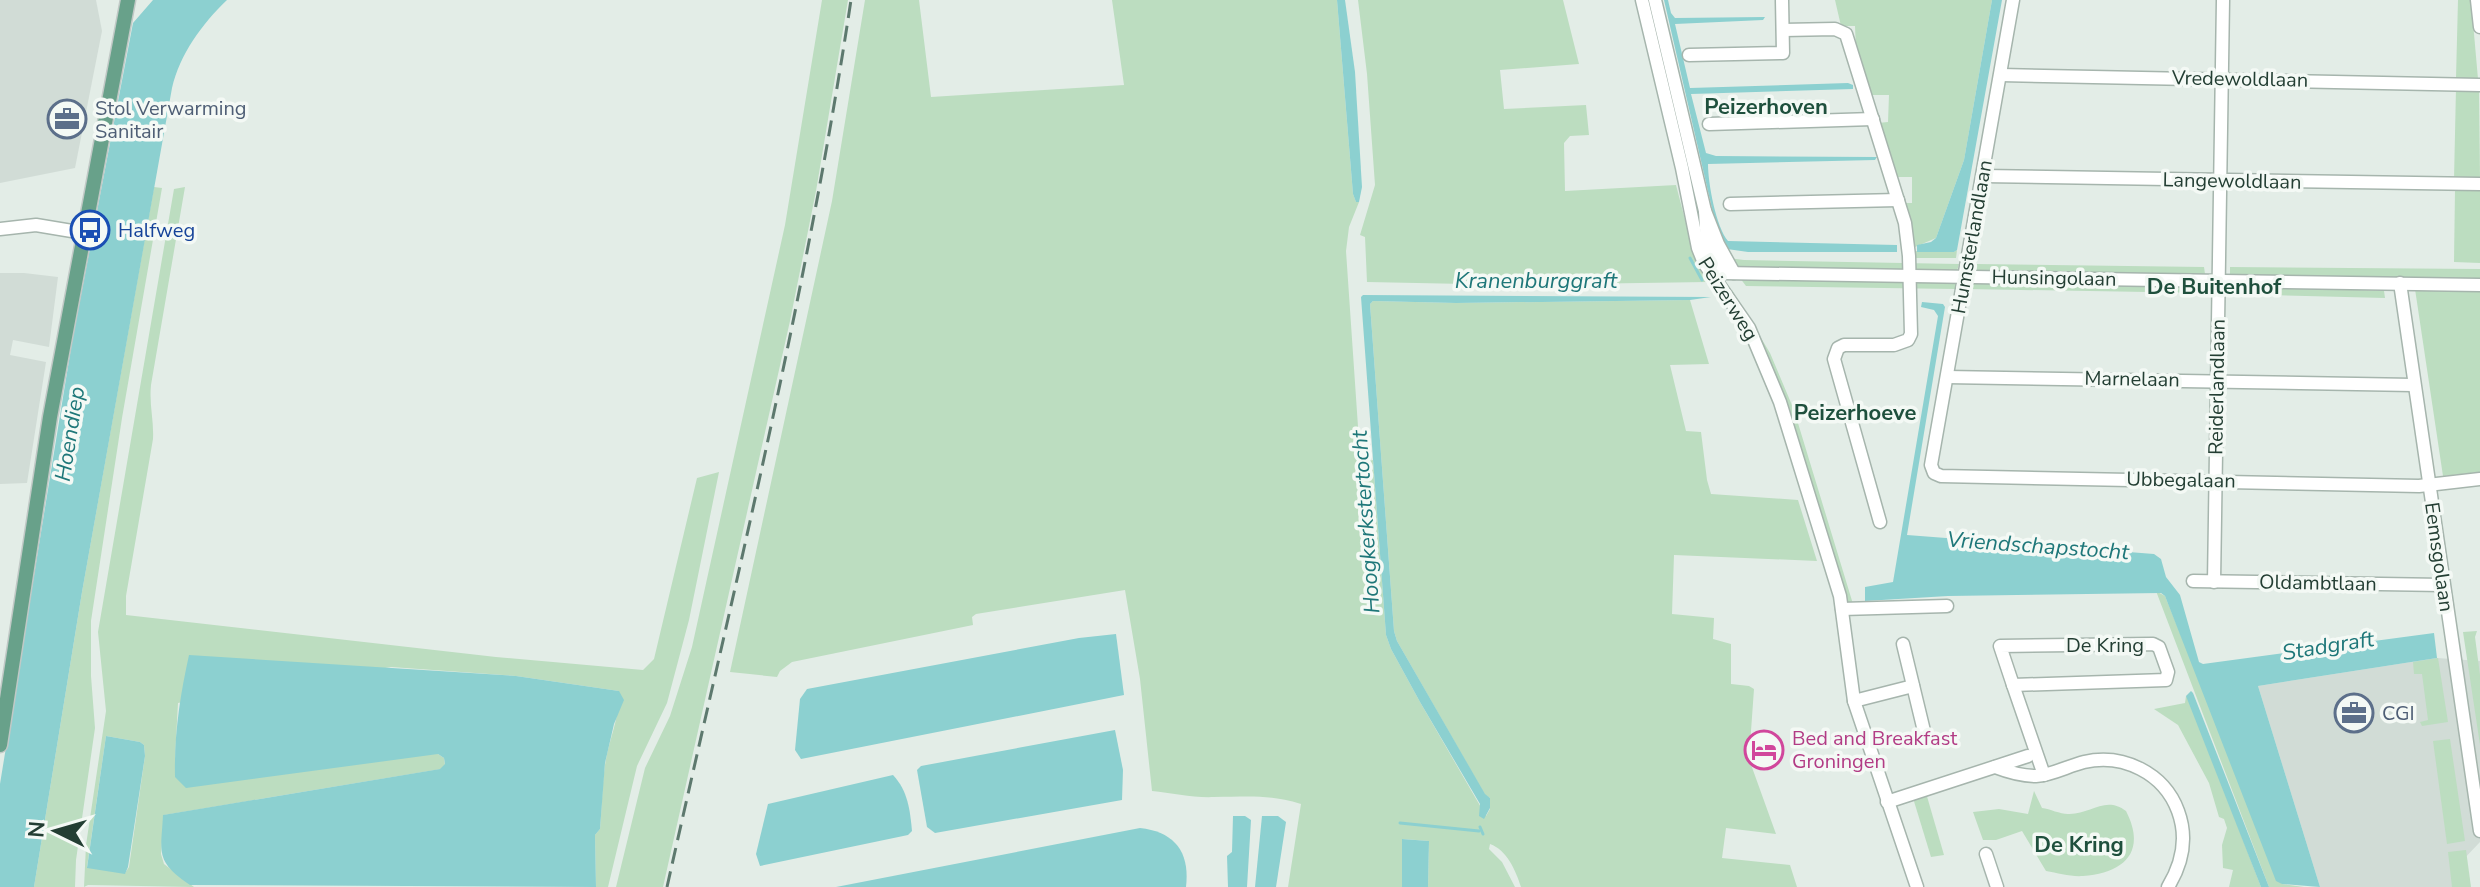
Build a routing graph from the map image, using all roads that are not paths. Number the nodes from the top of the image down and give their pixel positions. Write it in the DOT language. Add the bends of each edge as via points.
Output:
graph roads {
  1 [pos="128,0"];
  2 [pos="1642,0"];
  3 [pos="1655,0"];
  4 [pos="1782,0"];
  5 [pos="2013,0"];
  6 [pos="2223,0"];
  7 [pos="2477,0"];
  8 [pos="2480,27"];
  9 [pos="1783,30"];
  10 [pos="1689,55"];
  11 [pos="2001,75"];
  12 [pos="2222,78"];
  13 [pos="2480,85"];
  14 [pos="1873,119"];
  15 [pos="1709,124"];
  16 [pos="1688,167"];
  17 [pos="1983,176"];
  18 [pos="2221,181"];
  19 [pos="2480,184"];
  20 [pos="1898,200"];
  21 [pos="1730,204"];
  22 [pos="0,229"];
  23 [pos="84,233"];
  24 [pos="1729,273"];
  25 [pos="1909,276"];
  26 [pos="1965,277"];
  27 [pos="2219,280"];
  28 [pos="2400,283"];
  29 [pos="2480,285"];
  30 [pos="1947,377"];
  31 [pos="2217,380"];
  32 [pos="2413,385"];
  33 [pos="1934,473"];
  34 [pos="2480,479"];
  35 [pos="2216,480"];
  36 [pos="2428,485"];
  37 [pos="1880,522"];
  38 [pos="2193,581"];
  39 [pos="2214,582"];
  40 [pos="2443,585"];
  41 [pos="1947,606"];
  42 [pos="1842,609"];
  43 [pos="1903,644"];
  44 [pos="2013,685"];
  45 [pos="1913,686"];
  46 [pos="1854,701"];
  47 [pos="1924,731"];
  48 [pos="0,745"];
  49 [pos="2028,756"];
  50 [pos="1995,767"];
  51 [pos="2044,775"];
  52 [pos="1887,802"];
  53 [pos="2480,831"];
  54 [pos="1986,854"];
  55 [pos="1917,887"];
  56 [pos="1997,887"];
  57 [pos="2168,887"];
  1 -- 23 [label="main road"];
  2 -- 16 [label="street, Peizerweg"];
  3 -- 16 [label="street, Peizerweg"];
  4 -- 9 [label="street"];
  5 -- 11 [label="street, Humsterlandlaan"];
  6 -- 12 [label="street, Reiderlandlaan"];
  7 -- 8 [label="street"];
  9 -- 10 [label="street" via="1783,53"];
  9 -- 14 [label="street" via="1843,31"];
  11 -- 12 [label="street, Vredewoldlaan"];
  11 -- 17 [label="street, Humsterlandlaan"];
  12 -- 13 [label="street, Vredewoldlaan"];
  12 -- 18 [label="street, Reiderlandlaan"];
  14 -- 15 [label="street"];
  14 -- 20 [label="street"];
  16 -- 24 [label="street, Peizerweg" via="1705,211 1707,245"];
  16 -- 42 [label="street, Peizerweg" via="1700,256 1749,328 1776,390"];
  17 -- 18 [label="street, Langewoldlaan"];
  17 -- 26 [label="street, Humsterlandlaan"];
  18 -- 19 [label="street, Langewoldlaan"];
  18 -- 27 [label="street, Reiderlandlaan"];
  20 -- 21 [label="street"];
  20 -- 25 [label="street"];
  22 -- 23 [label="street" via="36,225"];
  23 -- 48 [label="main road"];
  24 -- 25 [label="street, Hunsingolaan"];
  25 -- 26 [label="street, Hunsingolaan"];
  25 -- 37 [label="street" via="1908,340 1844,345 1834,359"];
  26 -- 27 [label="street, Hunsingolaan"];
  26 -- 30 [label="street, Humsterlandlaan"];
  27 -- 28 [label="street, Hunsingolaan"];
  27 -- 31 [label="street, Reiderlandlaan"];
  28 -- 29 [label="street, Hunsingolaan"];
  28 -- 32 [label="street, Eemsgolaan"];
  30 -- 31 [label="street, Marnelaan"];
  30 -- 33 [label="street, Humsterlandlaan" via="1931,465"];
  31 -- 32 [label="street, Marnelaan"];
  31 -- 35 [label="street, Reiderlandlaan"];
  32 -- 36 [label="street, Eemsgolaan"];
  33 -- 35 [label="street, Ubbegalaan"];
  34 -- 36 [label="street, Ubbegalaan"];
  35 -- 36 [label="street, Ubbegalaan"];
  35 -- 39 [label="street, Reiderlandlaan"];
  36 -- 40 [label="street, Eemsgolaan"];
  38 -- 39 [label="street, Oldambtlaan"];
  39 -- 40 [label="street, Oldambtlaan"];
  40 -- 53 [label="street, Eemsgolaan"];
  41 -- 42 [label="street"];
  42 -- 46 [label="street, Peizerweg"];
  43 -- 45 [label="street"];
  44 -- 44 [label="street, De Kring" via="2000,646 2153,644 2168,672 2166,680"];
  44 -- 51 [label="street, De Kring"];
  45 -- 46 [label="street"];
  45 -- 47 [label="street"];
  46 -- 52 [label="street, Peizerweg"];
  49 -- 50 [label="street"];
  50 -- 51 [label="street"];
  50 -- 52 [label="street"];
  51 -- 57 [label="street" via="2114,760 2157,781 2175,802 2183,835 2177,871"];
  52 -- 55 [label="street, Peizerweg"];
  54 -- 56 [label="street"];
}
